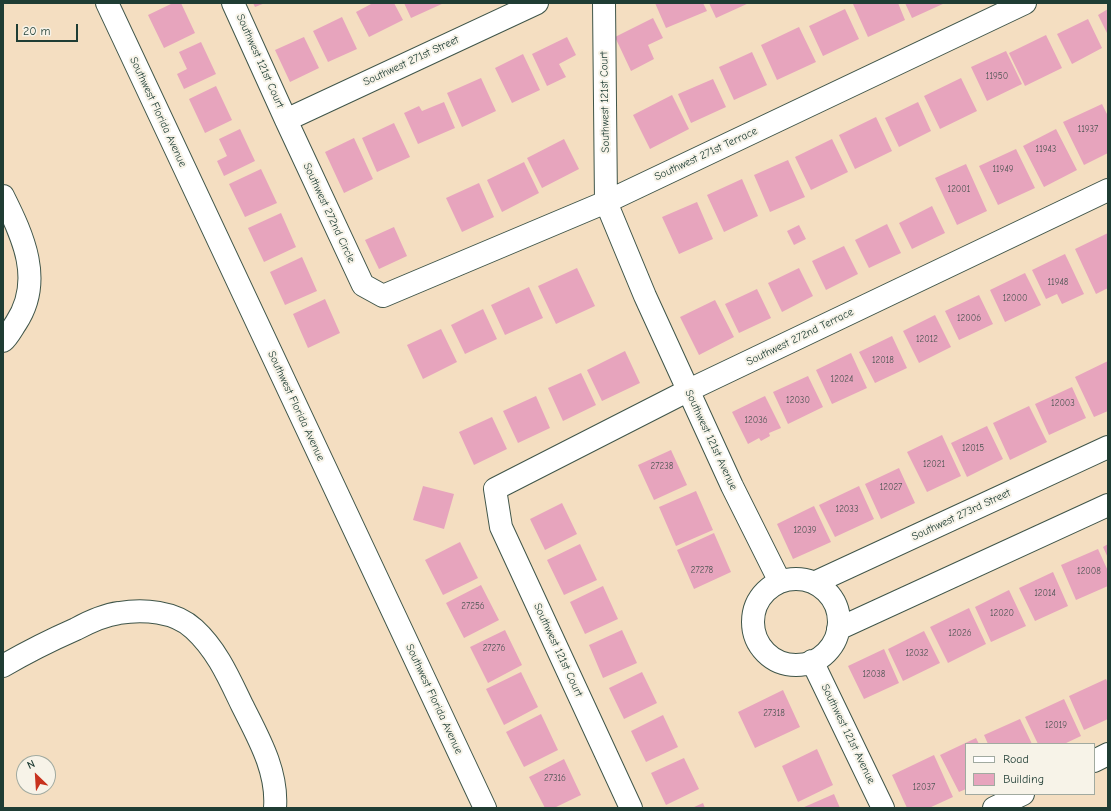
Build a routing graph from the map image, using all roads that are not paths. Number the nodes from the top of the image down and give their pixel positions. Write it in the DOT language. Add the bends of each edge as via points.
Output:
graph roads {
  1 [pos="107,3"];
  2 [pos="233,3"];
  3 [pos="537,3"];
  4 [pos="604,3"];
  5 [pos="1025,3"];
  6 [pos="286,120"];
  7 [pos="1108,190"];
  8 [pos="3,196"];
  9 [pos="606,202"];
  10 [pos="383,296"];
  11 [pos="3,340"];
  12 [pos="689,390"];
  13 [pos="1106,454"];
  14 [pos="495,489"];
  15 [pos="1108,505"];
  16 [pos="780,582"];
  17 [pos="814,583"];
  18 [pos="838,629"];
  19 [pos="812,661"];
  20 [pos="3,665"];
  21 [pos="1108,754"];
  22 [pos="1095,760"];
  23 [pos="1021,795"];
  24 [pos="275,808"];
  25 [pos="485,808"];
  26 [pos="631,808"];
  27 [pos="883,808"];
  28 [pos="994,808"];
  1 -- 25 [label="street, Southwest Florida Avenue"];
  2 -- 6 [label="street, Southwest 121st Court"];
  3 -- 6 [label="street, Southwest 271st Street"];
  4 -- 9 [label="street, Southwest 121st Court"];
  5 -- 9 [label="street, Southwest 271st Terrace"];
  6 -- 10 [label="street, Southwest 272nd Circle" via="363,285"];
  7 -- 12 [label="street, Southwest 272nd Terrace"];
  8 -- 11 [label="street" via="22,237 30,270 28,293 20,317"];
  9 -- 10 [label="street, Southwest 271st Terrace"];
  9 -- 12 [label="street, Southwest 121st Avenue" via="645,296"];
  12 -- 14 [label="street, Southwest 272nd Terrace"];
  12 -- 16 [label="street, Southwest 121st Avenue" via="732,486"];
  13 -- 17 [label="street, Southwest 273rd Street"];
  14 -- 26 [label="street, Southwest 121st Court" via="501,527"];
  15 -- 18 [label="street"];
  16 -- 17 [label="street" via="797,578"];
  16 -- 19 [label="street" via="770,587 760,598 754,611 752,625 756,639 775,659 788,664"];
  17 -- 18 [label="street" via="832,598 838,611"];
  18 -- 19 [label="street" via="835,640 827,651"];
  19 -- 27 [label="street, Southwest 121st Avenue"];
  20 -- 24 [label="street" via="61,635 117,613 139,611 174,617 193,628 210,646 223,666 270,764"];
  21 -- 22 [label="street"];
  23 -- 28 [label="street"];
}
